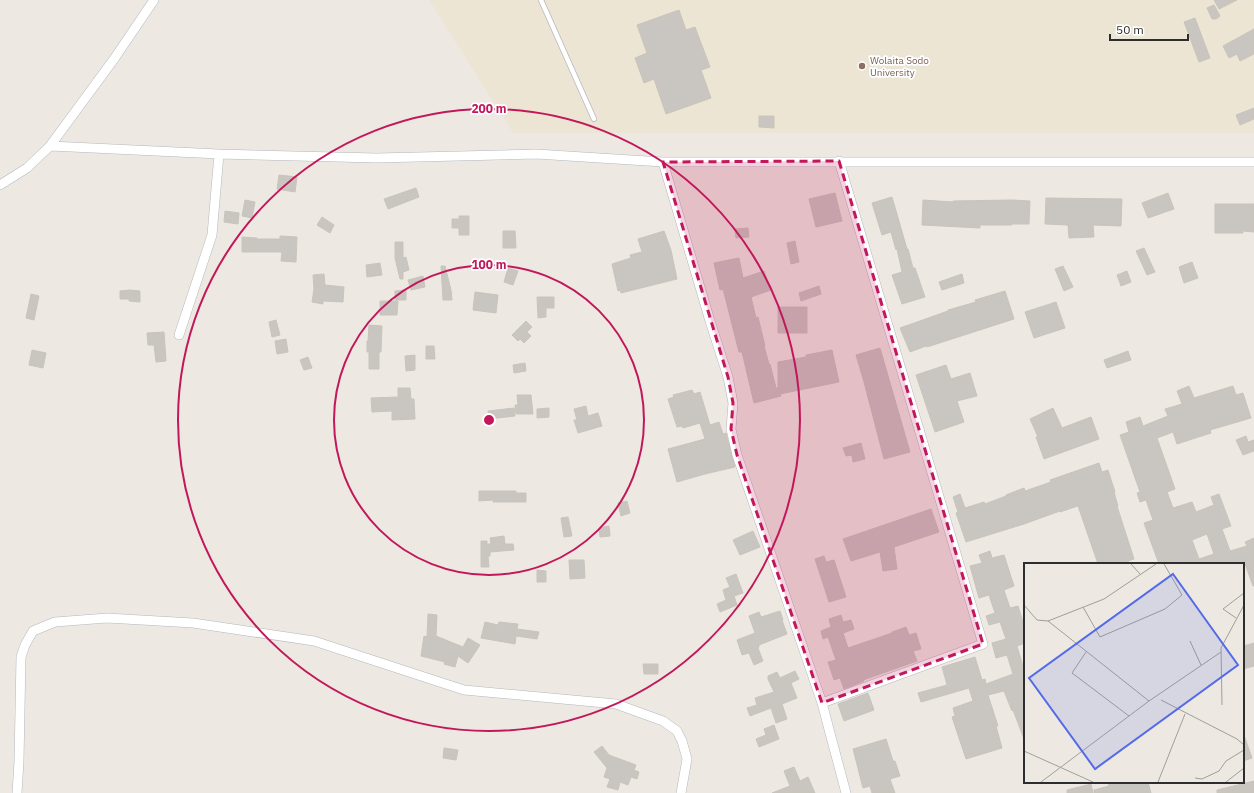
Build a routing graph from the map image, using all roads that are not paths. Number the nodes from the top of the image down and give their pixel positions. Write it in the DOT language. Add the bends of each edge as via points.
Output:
graph roads {
  1 [pos="154,0"];
  2 [pos="541,0"];
  3 [pos="594,119"];
  4 [pos="50,146"];
  5 [pos="219,154"];
  6 [pos="840,161"];
  7 [pos="663,162"];
  8 [pos="1254,162"];
  9 [pos="0,185"];
  10 [pos="179,335"];
  11 [pos="822,703"];
  12 [pos="17,793"];
  13 [pos="681,793"];
  14 [pos="846,793"];
  1 -- 4 [label="street"];
  2 -- 3 [label="lane"];
  4 -- 5 [label="street"];
  4 -- 9 [label="street" via="26,168"];
  5 -- 7 [label="street" via="377,158 536,154"];
  5 -- 10 [label="street" via="212,235"];
  6 -- 7 [label="street"];
  6 -- 8 [label="street"];
  6 -- 11 [label="street" via="983,644"];
  7 -- 11 [label="street" via="728,377 733,403 730,430 737,455"];
  11 -- 14 [label="street"];
  12 -- 13 [label="street" via="21,657 25,645 33,631 55,622 107,618 193,623 314,641 464,690 616,704 663,721 677,731 687,759"];
}
